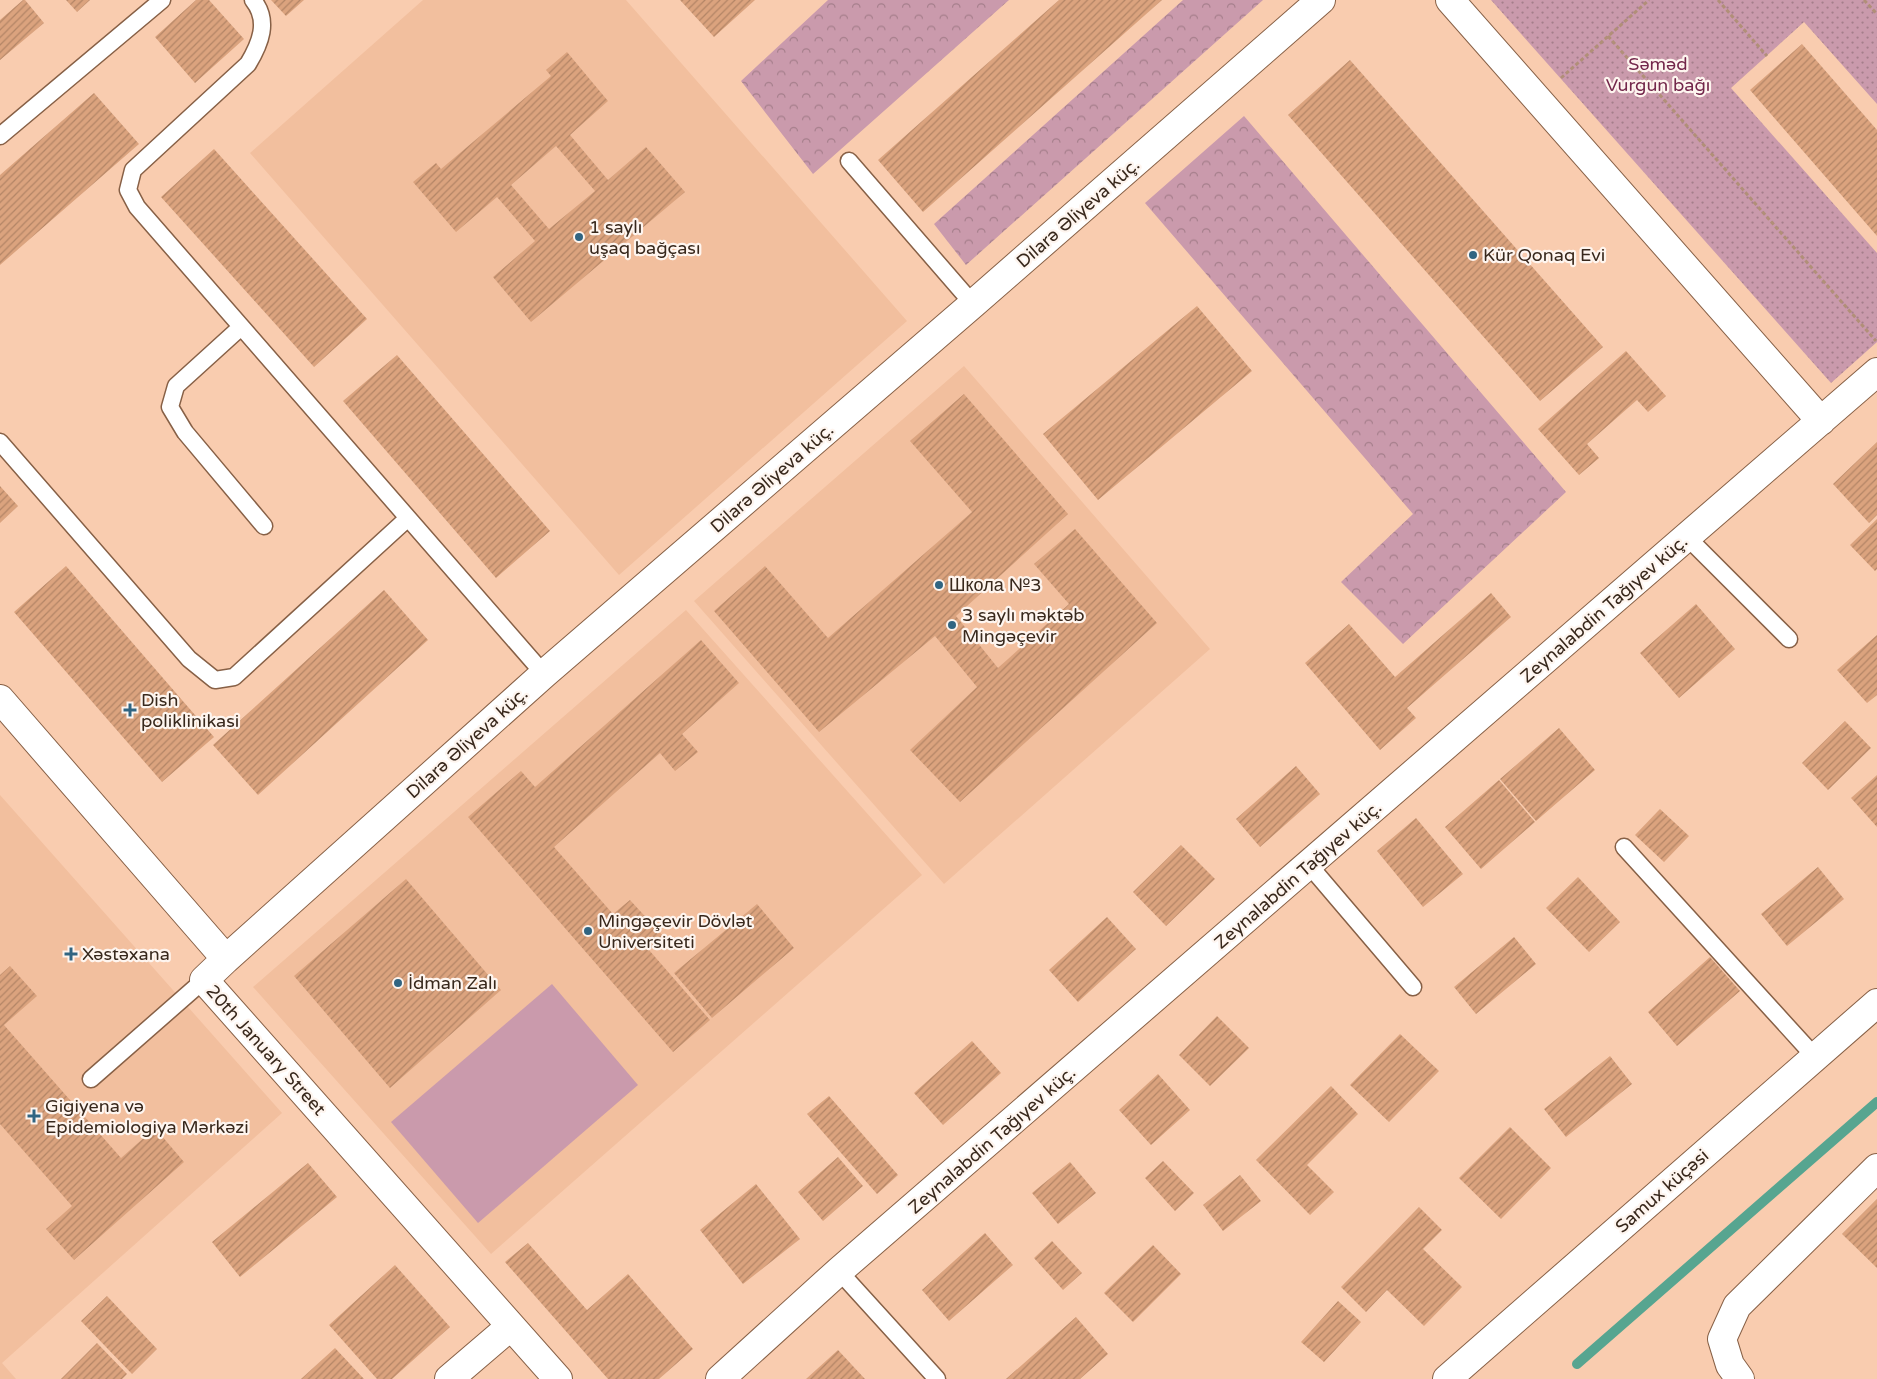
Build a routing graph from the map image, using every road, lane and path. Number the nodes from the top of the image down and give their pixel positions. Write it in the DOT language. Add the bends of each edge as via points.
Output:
graph roads {
  1 [pos="162,0"];
  2 [pos="253,0"];
  3 [pos="1321,0"];
  4 [pos="1450,0"];
  5 [pos="1649,0"];
  6 [pos="1718,0"];
  7 [pos="1864,0"];
  8 [pos="1877,14"];
  9 [pos="1608,36"];
  10 [pos="1766,56"];
  11 [pos="1561,78"];
  12 [pos="0,136"];
  13 [pos="849,161"];
  14 [pos="973,304"];
  15 [pos="241,327"];
  16 [pos="1877,342"];
  17 [pos="1877,372"];
  18 [pos="1821,421"];
  19 [pos="0,442"];
  20 [pos="408,518"];
  21 [pos="264,526"];
  22 [pos="1687,537"];
  23 [pos="1789,639"];
  24 [pos="544,674"];
  25 [pos="0,699"];
  26 [pos="1624,847"];
  27 [pos="1309,865"];
  28 [pos="226,959"];
  29 [pos="204,980"];
  30 [pos="1412,987"];
  31 [pos="1877,1003"];
  32 [pos="1816,1058"];
  33 [pos="91,1079"];
  34 [pos="1877,1168"];
  35 [pos="839,1272"];
  36 [pos="511,1326"];
  37 [pos="449,1379"];
  38 [pos="558,1379"];
  39 [pos="720,1379"];
  40 [pos="937,1379"];
  41 [pos="1447,1379"];
  42 [pos="1740,1379"];
  1 -- 12 [label="lane"];
  2 -- 15 [label="lane" via="263,25 259,44 248,64 133,170 128,190 136,207"];
  3 -- 14 [label="street, Dilarə Əliyeva küç."];
  4 -- 18 [label="street"];
  5 -- 9 [label="path"];
  6 -- 10 [label="path"];
  7 -- 8 [label="path"];
  9 -- 11 [label="path"];
  9 -- 16 [label="path"];
  13 -- 14 [label="lane"];
  14 -- 24 [label="street, Dilarə Əliyeva küç."];
  15 -- 20 [label="lane"];
  15 -- 21 [label="lane" via="176,386 170,407 185,432"];
  17 -- 18 [label="street, Zeynalabdin Tağıyev küç."];
  18 -- 22 [label="street, Zeynalabdin Tağıyev küç."];
  19 -- 20 [label="lane" via="188,659 215,680 234,677"];
  20 -- 24 [label="lane"];
  22 -- 23 [label="lane"];
  22 -- 27 [label="street, Zeynalabdin Tağıyev küç."];
  24 -- 28 [label="street, Dilarə Əliyeva küç."];
  25 -- 28 [label="street, 20th January Street"];
  26 -- 32 [label="lane"];
  27 -- 30 [label="lane"];
  27 -- 35 [label="street, Zeynalabdin Tağıyev küç."];
  28 -- 29 [label="street, 20th January Street"];
  29 -- 33 [label="lane"];
  29 -- 36 [label="street, 20th January Street"];
  31 -- 32 [label="street, Samux küçəsi"];
  32 -- 41 [label="street, Samux küçəsi"];
  34 -- 42 [label="street" via="1737,1306 1722,1339 1730,1365"];
  35 -- 39 [label="street, Zeynalabdin Tağıyev küç."];
  35 -- 40 [label="lane"];
  36 -- 37 [label="street"];
  36 -- 38 [label="street, 20th January Street"];
}
